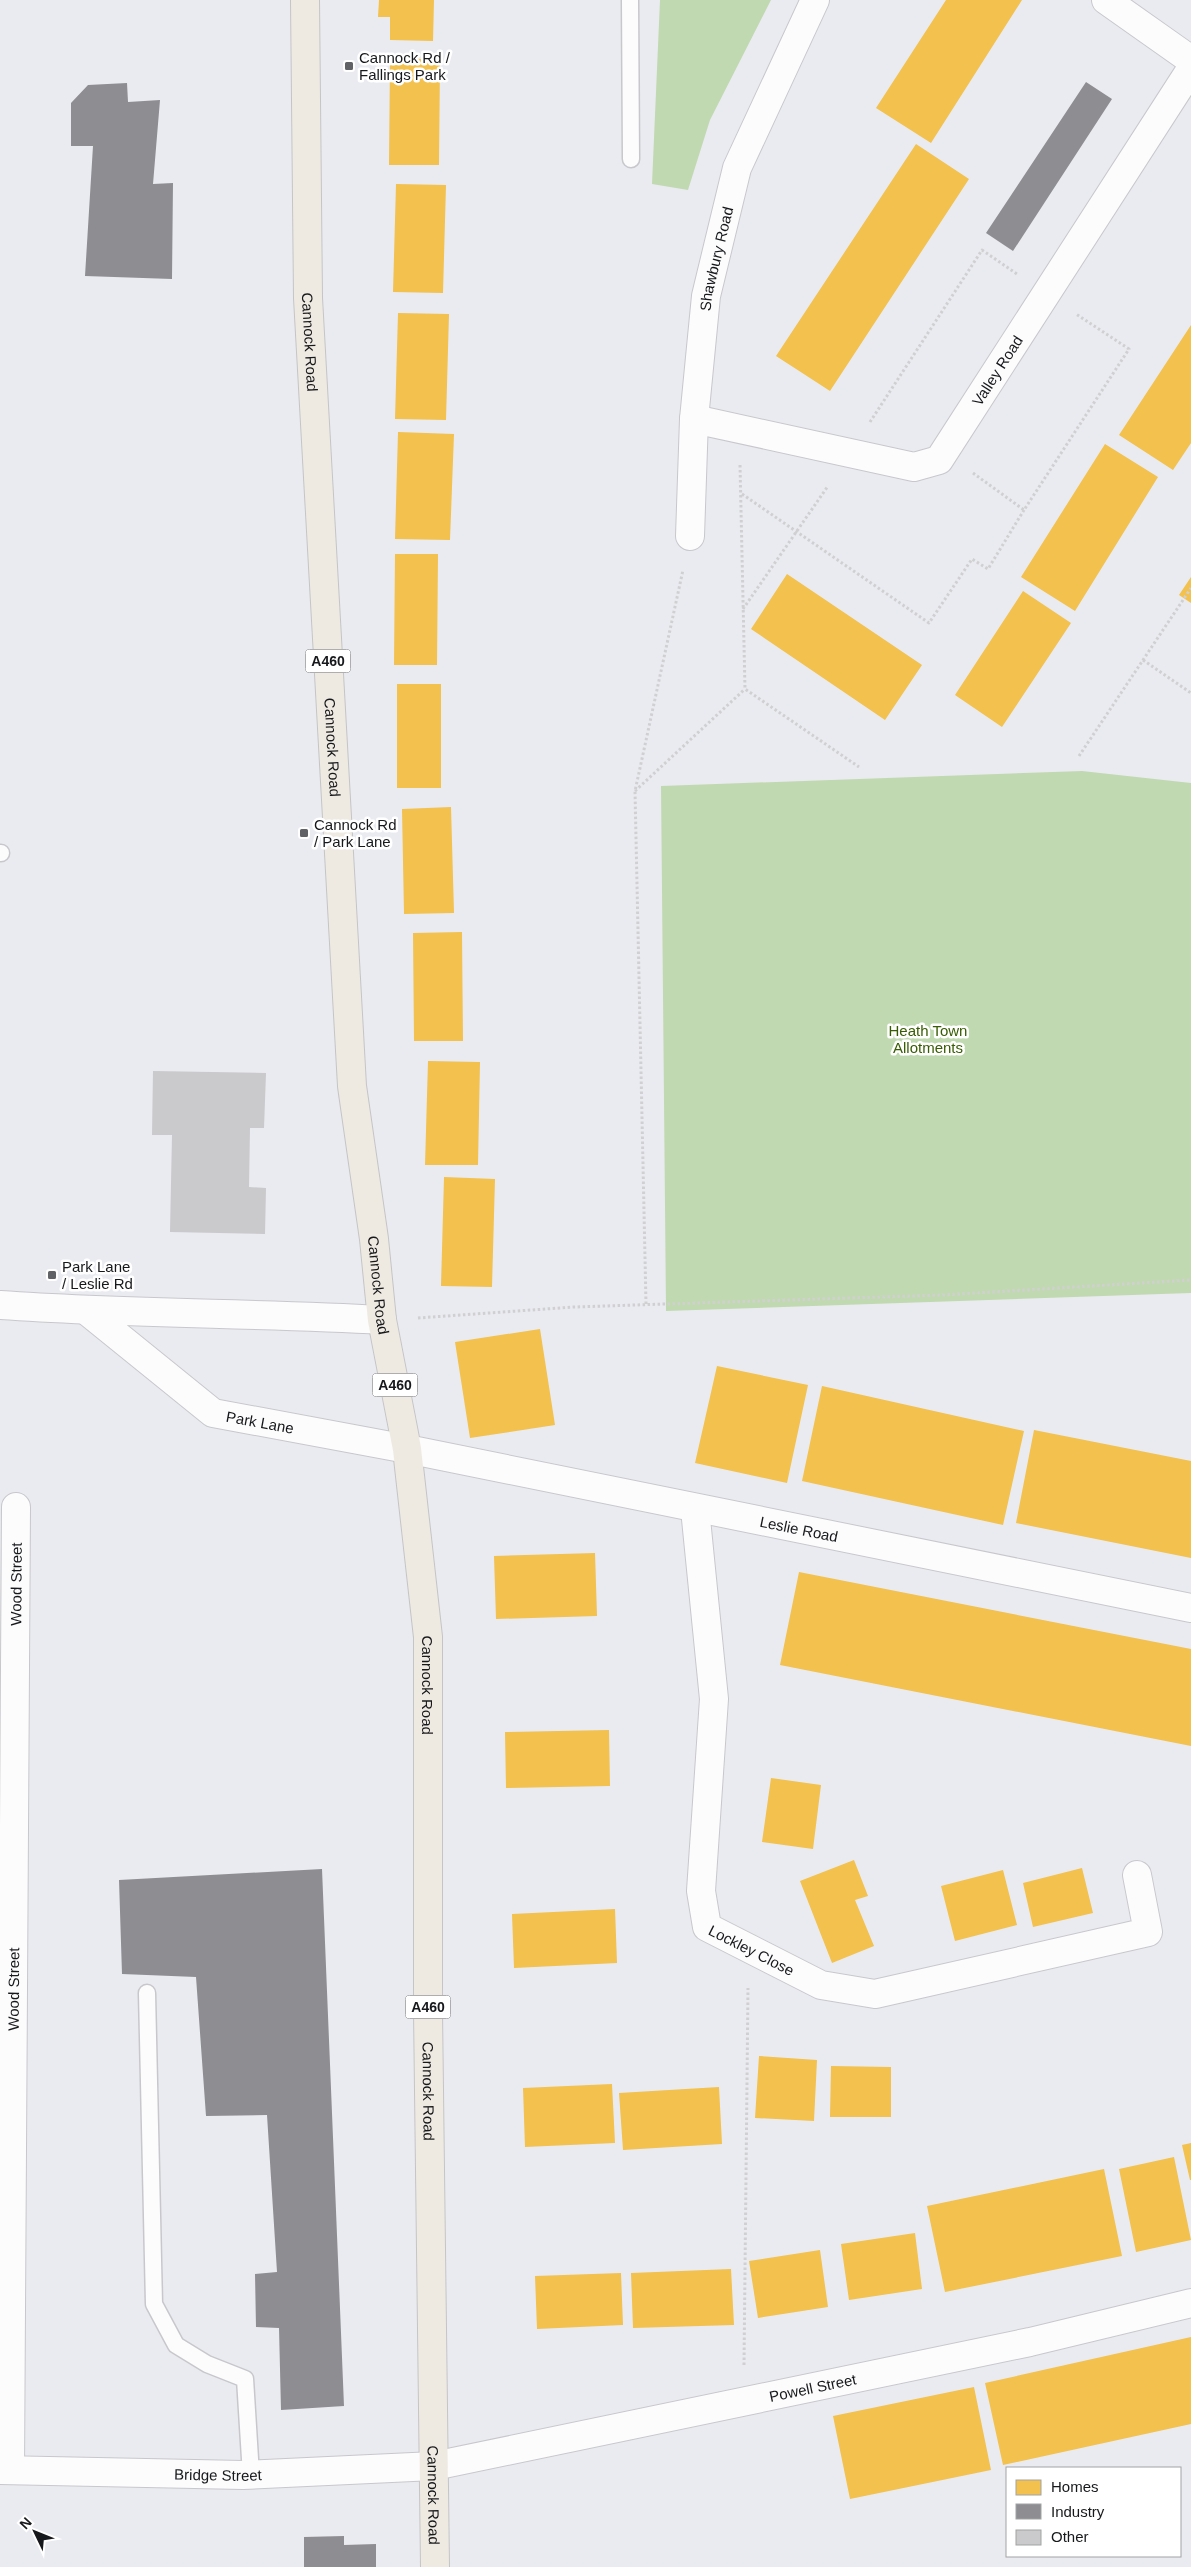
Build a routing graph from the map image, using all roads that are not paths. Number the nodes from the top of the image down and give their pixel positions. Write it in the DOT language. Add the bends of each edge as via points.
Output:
graph roads {
  1 [pos="304,0"];
  2 [pos="630,0"];
  3 [pos="815,0"];
  4 [pos="1106,0"];
  5 [pos="1191,60"];
  6 [pos="1191,69"];
  7 [pos="631,159"];
  8 [pos="694,419"];
  9 [pos="690,536"];
  10 [pos="0,1305"];
  11 [pos="87,1311"];
  12 [pos="382,1320"];
  13 [pos="407,1449"];
  14 [pos="16,1507"];
  15 [pos="695,1509"];
  16 [pos="1191,1608"];
  17 [pos="1137,1875"];
  18 [pos="146,1993"];
  19 [pos="1191,2304"];
  20 [pos="434,2466"];
  21 [pos="5,2470"];
  22 [pos="251,2475"];
  23 [pos="435,2567"];
  1 -- 12 [label="highway, Cannock Road / A460" via="308,298 352,1076"];
  2 -- 7 [label="lane"];
  3 -- 8 [label="street, Shawbury Road" via="737,168 706,296"];
  4 -- 5 [label="street"];
  6 -- 8 [label="street, Valley Road" via="939,460 914,467"];
  8 -- 9 [label="street, Shawbury Road"];
  10 -- 11 [label="street"];
  11 -- 12 [label="street"];
  11 -- 13 [label="street, Park Lane" via="213,1413"];
  12 -- 13 [label="highway, Cannock Road / A460"];
  13 -- 15 [label="street, Leslie Road"];
  13 -- 20 [label="highway, Cannock Road / A460" via="428,1636 428,2011"];
  14 -- 21 [label="street, Wood Street"];
  15 -- 16 [label="street, Leslie Road"];
  15 -- 17 [label="street, Lockley Close" via="714,1699 701,1891 707,1927 821,1985 875,1994 1148,1932"];
  18 -- 22 [label="lane" via="154,2304 176,2345 208,2364 245,2378"];
  19 -- 20 [label="street, Powell Street" via="1030,2342"];
  20 -- 22 [label="street, Bridge Street"];
  20 -- 23 [label="highway, Cannock Road / A460"];
  21 -- 22 [label="street, Bridge Street"];
}
